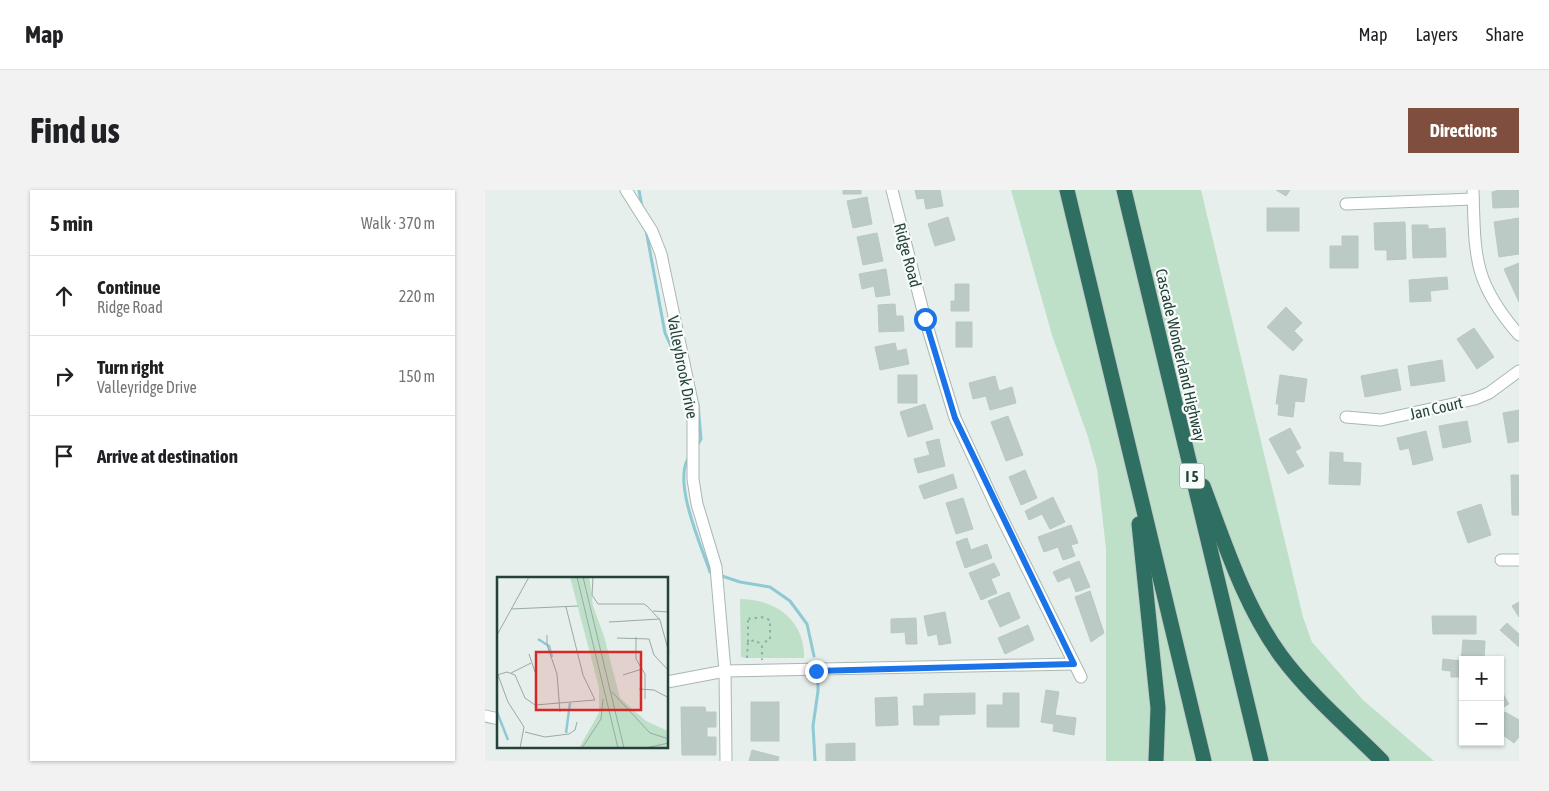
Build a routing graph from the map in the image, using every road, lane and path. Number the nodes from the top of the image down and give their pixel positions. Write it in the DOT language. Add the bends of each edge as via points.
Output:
graph roads {
  1 [pos="626,190"];
  2 [pos="892,190"];
  3 [pos="1067,190"];
  4 [pos="1124,190"];
  5 [pos="1473,195"];
  6 [pos="1346,204"];
  7 [pos="1519,335"];
  8 [pos="1519,370"];
  9 [pos="1345,417"];
  10 [pos="1183,434"];
  11 [pos="1133,468"];
  12 [pos="1501,560"];
  13 [pos="1519,560"];
  14 [pos="748,642"];
  15 [pos="761,643"];
  16 [pos="747,660"];
  17 [pos="762,660"];
  18 [pos="1074,664"];
  19 [pos="725,671"];
  20 [pos="1081,677"];
  21 [pos="669,682"];
  22 [pos="726,761"];
  23 [pos="1156,761"];
  24 [pos="1203,761"];
  25 [pos="1261,761"];
  26 [pos="1382,761"];
  1 -- 19 [label="street, Valleybrook Drive" via="652,232 661,254 693,406 693,479 699,513 716,567"];
  2 -- 18 [label="street, Ridge Road" via="925,319 955,418"];
  3 -- 11 [label="highway"];
  4 -- 10 [label="highway, Cascade Wonderland Highway / I 5"];
  5 -- 6 [label="street"];
  5 -- 7 [label="street" via="1475,252 1482,279 1493,303"];
  8 -- 9 [label="street, Jan Court" via="1489,393 1475,399 1381,420"];
  10 -- 25 [label="highway, Cascade Wonderland Highway / I 5"];
  10 -- 26 [label="highway" via="1245,596 1266,632 1295,673"];
  11 -- 23 [label="highway" via="1158,708"];
  11 -- 24 [label="highway"];
  12 -- 13 [label="street"];
  14 -- 15 [label="path" via="755,640"];
  14 -- 15 [label="path" via="748,617 763,618 770,620 770,640"];
  14 -- 16 [label="path"];
  15 -- 17 [label="path"];
  18 -- 19 [label="street"];
  18 -- 20 [label="street, Ridge Road"];
  19 -- 21 [label="street"];
  19 -- 22 [label="street, Valleybrook Drive"];
}
